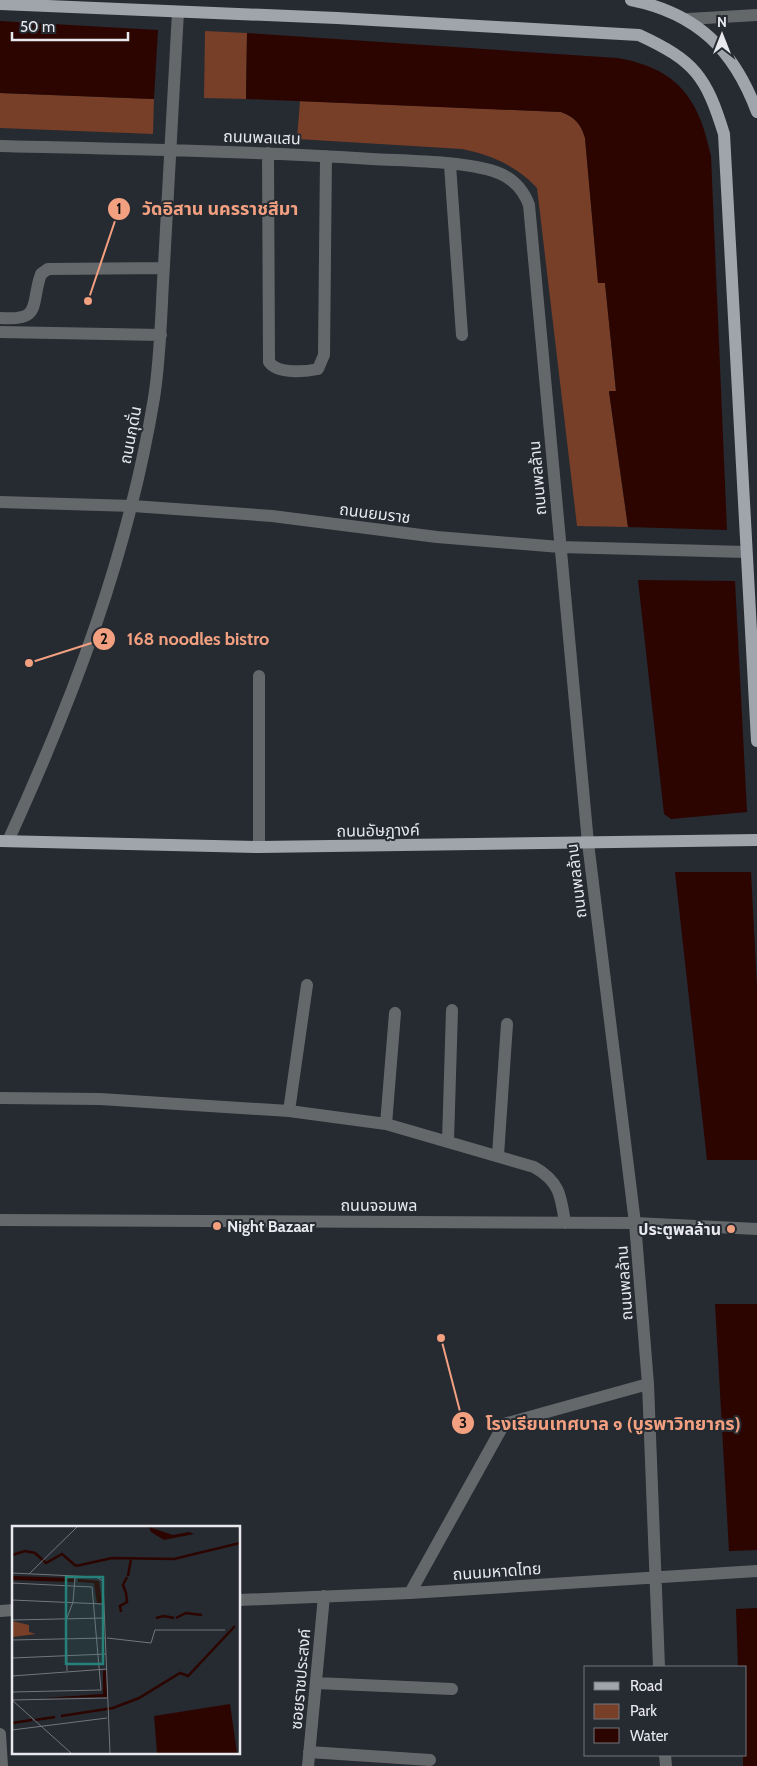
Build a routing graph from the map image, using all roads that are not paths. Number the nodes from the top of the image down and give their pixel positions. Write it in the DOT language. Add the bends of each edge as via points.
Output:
graph roads {
  1 [pos="631,0"];
  2 [pos="0,4"];
  3 [pos="179,6"];
  4 [pos="757,15"];
  5 [pos="688,19"];
  6 [pos="757,112"];
  7 [pos="0,146"];
  8 [pos="172,150"];
  9 [pos="268,153"];
  10 [pos="326,156"];
  11 [pos="450,164"];
  12 [pos="518,185"];
  13 [pos="164,268"];
  14 [pos="0,318"];
  15 [pos="0,332"];
  16 [pos="161,335"];
  17 [pos="462,335"];
  18 [pos="0,502"];
  19 [pos="133,506"];
  20 [pos="560,547"];
  21 [pos="752,552"];
  22 [pos="259,676"];
  23 [pos="757,741"];
  24 [pos="757,840"];
  25 [pos="2,841"];
  26 [pos="588,843"];
  27 [pos="259,848"];
  28 [pos="307,985"];
  29 [pos="452,1010"];
  30 [pos="395,1013"];
  31 [pos="508,1024"];
  32 [pos="0,1098"];
  33 [pos="289,1112"];
  34 [pos="386,1124"];
  35 [pos="448,1141"];
  36 [pos="498,1155"];
  37 [pos="0,1220"];
  38 [pos="565,1223"];
  39 [pos="636,1223"];
  40 [pos="757,1229"];
  41 [pos="648,1384"];
  42 [pos="757,1571"];
  43 [pos="656,1578"];
  44 [pos="410,1593"];
  45 [pos="324,1596"];
  46 [pos="240,1600"];
  47 [pos="659,1666"];
  48 [pos="316,1682"];
  49 [pos="452,1689"];
  50 [pos="0,1734"];
  51 [pos="309,1752"];
  52 [pos="430,1760"];
  53 [pos="2,1766"];
  54 [pos="308,1766"];
  1 -- 5 [label="main road"];
  2 -- 3 [label="main road"];
  3 -- 8 [label="street, ถนนกุดั่น"];
  3 -- 21 [label="main road" via="639,35 671,50 692,67 712,96 724,134"];
  4 -- 5 [label="street"];
  5 -- 6 [label="main road" via="728,55 747,84"];
  7 -- 8 [label="street, ถนนพลแสน"];
  8 -- 9 [label="street, ถนนพลแสน"];
  8 -- 13 [label="street, ถนนกุดั่น"];
  9 -- 10 [label="street, ถนนพลแสน"];
  9 -- 10 [label="street" via="269,362 277,368 295,371 318,369 324,355"];
  10 -- 11 [label="street, ถนนพลแสน"];
  11 -- 12 [label="street, ถนนพลแสน" via="494,171"];
  11 -- 17 [label="street"];
  12 -- 20 [label="street, ถนนพลล้าน" via="529,205"];
  13 -- 14 [label="street" via="48,269 40,274 28,315"];
  13 -- 16 [label="street, ถนนกุดั่น"];
  15 -- 16 [label="street"];
  16 -- 19 [label="street, ถนนกุดั่น" via="154,397"];
  18 -- 19 [label="street, ถนนยมราช"];
  19 -- 20 [label="street, ถนนยมราช" via="272,516 437,537"];
  19 -- 25 [label="street, ถนนกุดั่น" via="100,616 52,745"];
  20 -- 21 [label="street, ถนนยมราช"];
  20 -- 26 [label="street, ถนนพลล้าน"];
  21 -- 23 [label="main road"];
  22 -- 27 [label="street"];
  24 -- 26 [label="main road, ถนนอัษฎางค์"];
  25 -- 27 [label="main road, ถนนอัษฎางค์"];
  26 -- 27 [label="main road, ถนนอัษฎางค์"];
  26 -- 39 [label="street, ถนนพลล้าน"];
  28 -- 33 [label="street"];
  29 -- 35 [label="street"];
  30 -- 34 [label="street"];
  31 -- 36 [label="street"];
  32 -- 33 [label="street" via="100,1099"];
  33 -- 34 [label="street"];
  34 -- 35 [label="street"];
  35 -- 36 [label="street"];
  36 -- 38 [label="street" via="534,1166 550,1176 562,1197"];
  37 -- 38 [label="street, ถนนจอมพล"];
  38 -- 39 [label="street, ถนนจอมพล"];
  39 -- 40 [label="street, ถนนจอมพล"];
  39 -- 41 [label="street, ถนนพลล้าน"];
  41 -- 43 [label="street, ถนนพลล้าน"];
  41 -- 44 [label="street" via="504,1424"];
  42 -- 43 [label="street, ถนนมหาดไทย"];
  43 -- 44 [label="street, ถนนมหาดไทย"];
  43 -- 47 [label="street, ถนนพลล้าน"];
  44 -- 45 [label="street, ถนนมหาดไทย"];
  45 -- 46 [label="street, ถนนมหาดไทย"];
  45 -- 48 [label="street, ซอยราชประสงค์"];
  48 -- 49 [label="street"];
  48 -- 51 [label="street, ซอยราชประสงค์"];
  50 -- 53 [label="street"];
  51 -- 52 [label="street"];
  51 -- 54 [label="street, ซอยราชประสงค์"];
}
